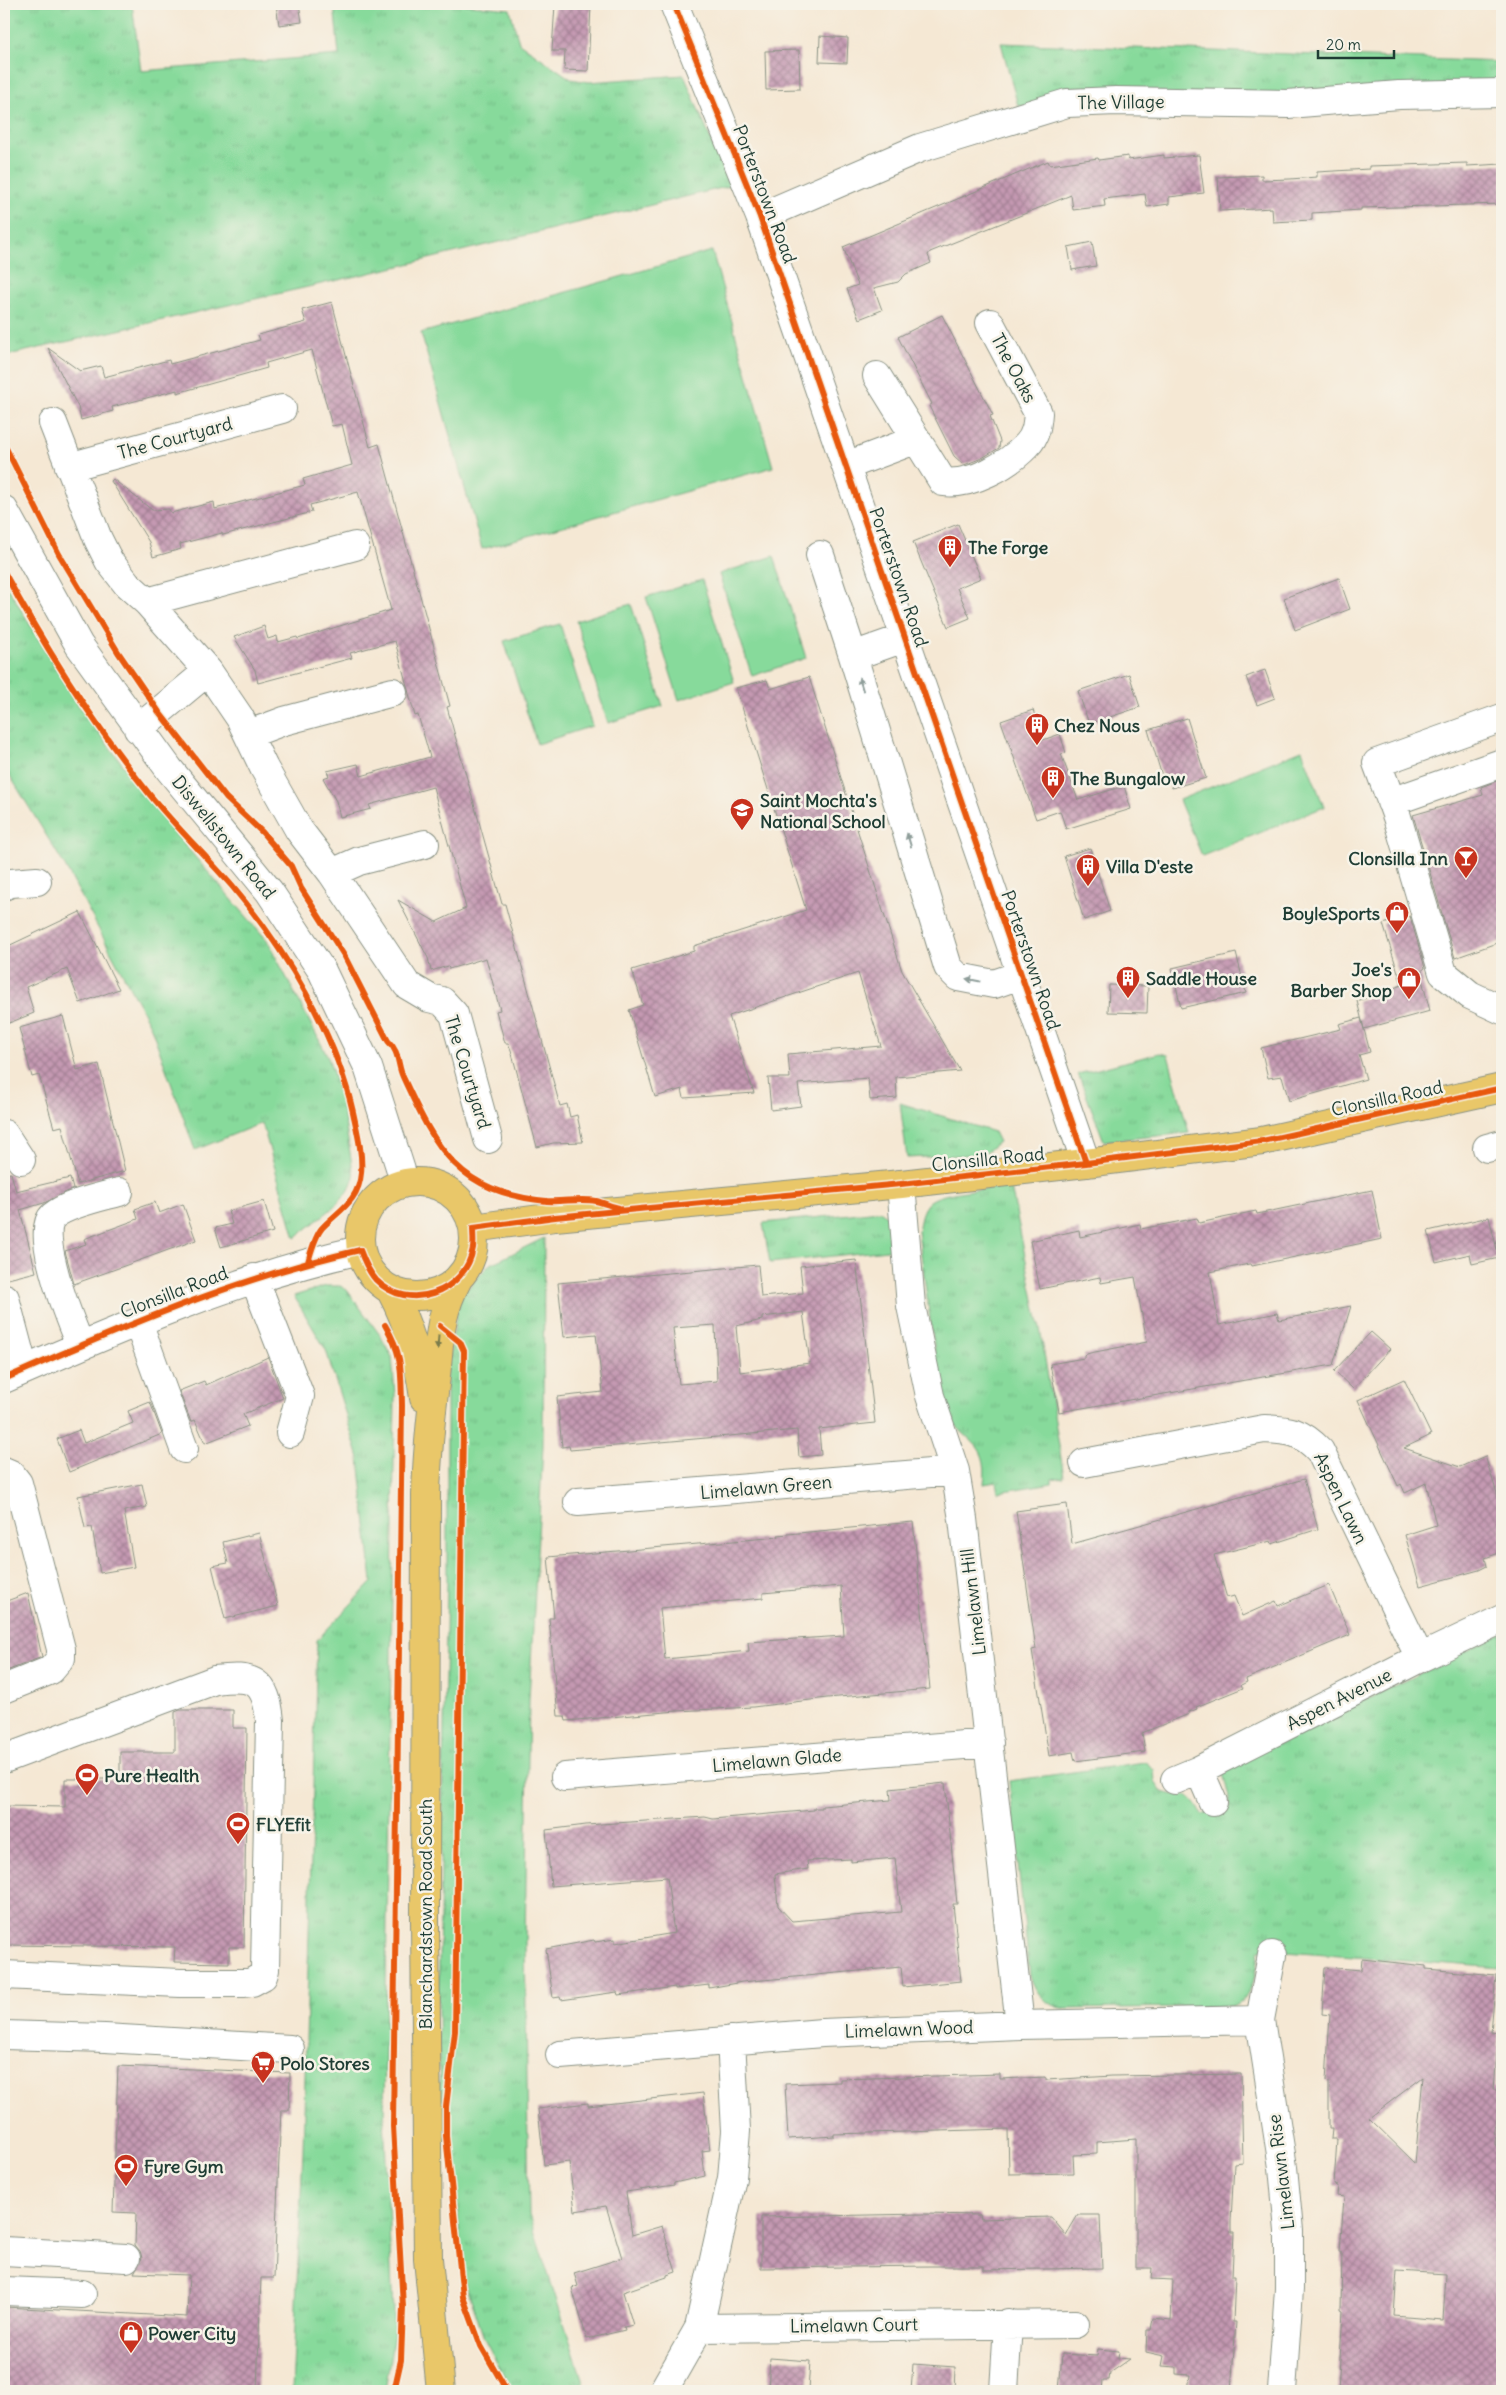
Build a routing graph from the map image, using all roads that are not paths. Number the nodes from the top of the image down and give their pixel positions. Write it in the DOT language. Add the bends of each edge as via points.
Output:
graph roads {
  1 [pos="674,4"];
  2 [pos="1502,93"];
  3 [pos="760,218"];
  4 [pos="990,323"];
  5 [pos="877,376"];
  6 [pos="282,409"];
  7 [pos="54,424"];
  8 [pos="915,440"];
  9 [pos="846,466"];
  10 [pos="69,467"];
  11 [pos="4,510"];
  12 [pos="355,546"];
  13 [pos="820,556"];
  14 [pos="147,602"];
  15 [pos="904,638"];
  16 [pos="853,656"];
  17 [pos="208,671"];
  18 [pos="393,692"];
  19 [pos="1502,718"];
  20 [pos="138,729"];
  21 [pos="249,734"];
  22 [pos="1502,763"];
  23 [pos="1391,802"];
  24 [pos="425,844"];
  25 [pos="332,873"];
  26 [pos="1020,975"];
  27 [pos="1502,1010"];
  28 [pos="1502,1088"];
  29 [pos="4,1134"];
  30 [pos="488,1139"];
  31 [pos="21,1160"];
  32 [pos="1086,1163"];
  33 [pos="406,1183"];
  34 [pos="901,1184"];
  35 [pos="119,1192"];
  36 [pos="473,1228"];
  37 [pos="360,1250"];
  38 [pos="254,1278"];
  39 [pos="458,1279"];
  40 [pos="391,1291"];
  41 [pos="5,1298"];
  42 [pos="138,1322"];
  43 [pos="80,1345"];
  44 [pos="14,1374"];
  45 [pos="290,1433"];
  46 [pos="428,1435"];
  47 [pos="184,1449"];
  48 [pos="1084,1463"];
  49 [pos="4,1471"];
  50 [pos="955,1471"];
  51 [pos="578,1502"];
  52 [pos="1502,1619"];
  53 [pos="1420,1658"];
  54 [pos="4,1689"];
  55 [pos="989,1743"];
  56 [pos="4,1759"];
  57 [pos="565,1778"];
  58 [pos="1213,1802"];
  59 [pos="1272,1955"];
  60 [pos="4,1975"];
  61 [pos="1260,2020"];
  62 [pos="1020,2025"];
  63 [pos="4,2035"];
  64 [pos="731,2040"];
  65 [pos="290,2049"];
  66 [pos="560,2055"];
  67 [pos="4,2250"];
  68 [pos="126,2258"];
  69 [pos="4,2291"];
  70 [pos="82,2294"];
  71 [pos="1008,2323"];
  72 [pos="1075,2324"];
  73 [pos="699,2328"];
  74 [pos="441,2391"];
  75 [pos="663,2391"];
  76 [pos="1004,2391"];
  77 [pos="1282,2391"];
  1 -- 3 [label="street, Porterstown Road"];
  2 -- 3 [label="street, The Village" via="1399,95 1288,104 1067,103 920,148"];
  3 -- 9 [label="street, Porterstown Road"];
  4 -- 8 [label="street, The Oaks" via="1038,413 1037,429 1028,445 988,473 957,484 943,482"];
  5 -- 8 [label="street, The Oaks"];
  6 -- 10 [label="street, The Courtyard"];
  7 -- 10 [label="street, The Courtyard"];
  8 -- 9 [label="street"];
  9 -- 15 [label="street, Porterstown Road"];
  10 -- 14 [label="street, The Courtyard" via="109,561"];
  11 -- 20 [label="street, Diswellstown Road" via="79,645"];
  12 -- 14 [label="street"];
  13 -- 16 [label="street"];
  14 -- 17 [label="street, The Courtyard"];
  15 -- 16 [label="street"];
  15 -- 26 [label="street, Porterstown Road"];
  26 -- 16 [label="street, one-way" via="994,984 958,977 948,967"];
  17 -- 20 [label="street"];
  17 -- 21 [label="street, The Courtyard"];
  18 -- 21 [label="street" via="284,721"];
  19 -- 23 [label="street" via="1377,763"];
  20 -- 33 [label="street, Diswellstown Road" via="269,891 322,971 368,1067"];
  21 -- 25 [label="street, The Courtyard" via="299,830"];
  22 -- 23 [label="street"];
  23 -- 27 [label="street" via="1443,973 1454,985"];
  24 -- 25 [label="street" via="359,860"];
  25 -- 30 [label="street, The Courtyard" via="407,985 442,1002 454,1014"];
  26 -- 32 [label="street, Porterstown Road"];
  28 -- 32 [label="main road, Clonsilla Road" via="1262,1140"];
  29 -- 31 [label="street"];
  32 -- 34 [label="main road, Clonsilla Road"];
  33 -- 36 [label="main road" via="423,1182 441,1187 456,1197 467,1211"];
  33 -- 37 [label="main road" via="389,1189 375,1200 365,1215 360,1232"];
  34 -- 36 [label="main road, Clonsilla Road" via="554,1217"];
  34 -- 50 [label="street, Limelawn Hill" via="912,1306 930,1396"];
  35 -- 43 [label="street" via="69,1208 53,1216 48,1226 47,1241 68,1316"];
  36 -- 39 [label="main road" via="474,1247"];
  37 -- 38 [label="street, Clonsilla Road"];
  37 -- 40 [label="main road" via="366,1266"];
  38 -- 42 [label="street, Clonsilla Road"];
  38 -- 45 [label="street" via="300,1396"];
  39 -- 40 [label="main road" via="443,1290 426,1296 408,1296"];
  39 -- 46 [label="main road, Blanchardstown Road South, one-way" via="446,1301 440,1328"];
  40 -- 46 [label="main road, Blanchardstown Road South" via="413,1341 422,1379"];
  41 -- 44 [label="street"];
  42 -- 43 [label="street, Clonsilla Road"];
  42 -- 47 [label="street"];
  43 -- 44 [label="street, Clonsilla Road"];
  46 -- 74 [label="main road, Blanchardstown Road South" via="424,1920 428,2260"];
  48 -- 53 [label="street, Aspen Lawn" via="1264,1429 1288,1429 1309,1438 1320,1451"];
  49 -- 54 [label="street" via="11,1474 18,1484 61,1649 61,1658 51,1670"];
  50 -- 51 [label="street, Limelawn Green"];
  50 -- 55 [label="street, Limelawn Hill"];
  52 -- 53 [label="street, Aspen Avenue"];
  53 -- 58 [label="street, Aspen Avenue" via="1187,1775"];
  55 -- 57 [label="street, Limelawn Glade"];
  55 -- 62 [label="street, Limelawn Hill"];
  56 -- 60 [label="street" via="215,1680 250,1679 261,1687 266,1696 270,1721 263,1976 252,1982 198,1983"];
  59 -- 61 [label="street, Limelawn Rise"];
  61 -- 62 [label="street, Limelawn Wood"];
  61 -- 77 [label="street, Limelawn Rise" via="1283,2167 1289,2231 1290,2289"];
  62 -- 64 [label="street, Limelawn Wood"];
  63 -- 65 [label="street"];
  64 -- 66 [label="street, Limelawn Wood"];
  64 -- 73 [label="street" via="735,2154"];
  67 -- 68 [label="street"];
  69 -- 70 [label="street"];
  71 -- 72 [label="street, Limelawn Court"];
  71 -- 73 [label="street, Limelawn Court"];
  71 -- 76 [label="street"];
  73 -- 75 [label="street"];
}
